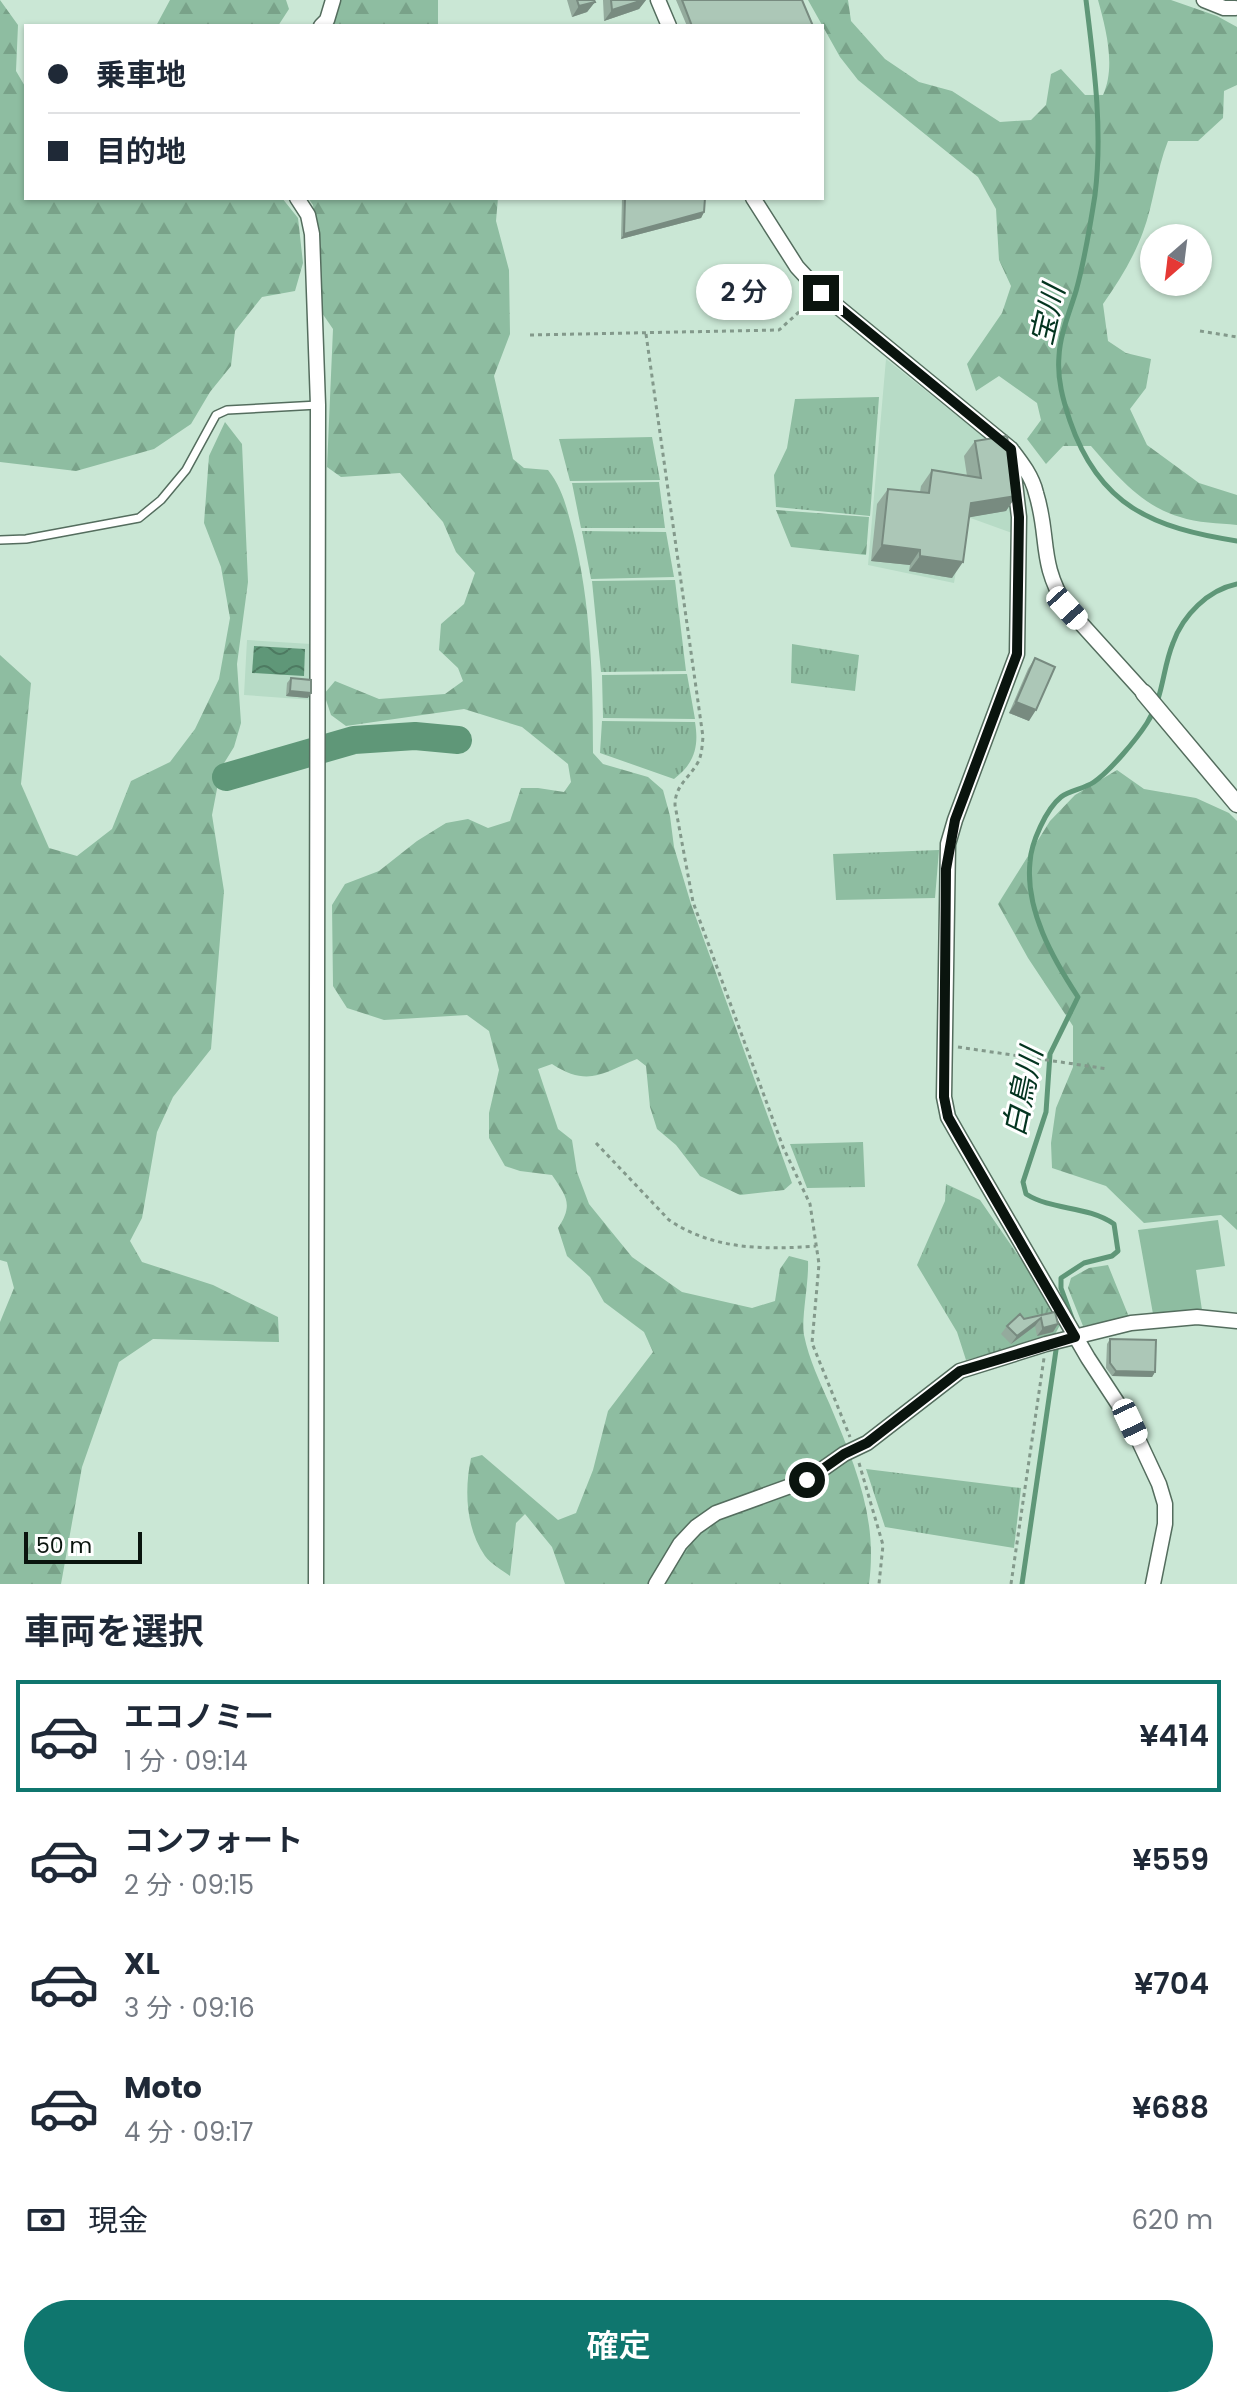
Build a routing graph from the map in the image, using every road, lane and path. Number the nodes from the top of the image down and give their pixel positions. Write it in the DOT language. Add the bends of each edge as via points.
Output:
graph roads {
  1 [pos="333,0"];
  2 [pos="658,0"];
  3 [pos="1204,0"];
  4 [pos="1235,6"];
  5 [pos="323,24"];
  6 [pos="668,24"];
  7 [pos="298,200"];
  8 [pos="754,200"];
  9 [pos="821,293"];
  10 [pos="1200,331"];
  11 [pos="646,334"];
  12 [pos="530,335"];
  13 [pos="1237,337"];
  14 [pos="318,405"];
  15 [pos="1011,449"];
  16 [pos="0,540"];
  17 [pos="1144,693"];
  18 [pos="1237,804"];
  19 [pos="943,1044"];
  20 [pos="1108,1069"];
  21 [pos="596,1143"];
  22 [pos="816,1246"];
  23 [pos="1237,1321"];
  24 [pos="1075,1337"];
  25 [pos="1046,1344"];
  26 [pos="855,1449"];
  27 [pos="316,1584"];
  28 [pos="656,1584"];
  29 [pos="879,1584"];
  30 [pos="1011,1584"];
  31 [pos="1153,1584"];
  1 -- 5 [label="street"];
  2 -- 6 [label="street"];
  3 -- 4 [label="street" via="1224,8"];
  7 -- 14 [label="street" via="312,234"];
  8 -- 9 [label="street" via="797,267"];
  9 -- 11 [label="path" via="779,330"];
  9 -- 15 [label="street"];
  10 -- 13 [label="path"];
  11 -- 12 [label="path"];
  11 -- 22 [label="path" via="703,737 698,762 675,795 693,902 783,1147 810,1204"];
  14 -- 16 [label="lane" via="216,415 186,470 139,518"];
  14 -- 27 [label="street"];
  15 -- 17 [label="street" via="1036,490 1045,559 1057,593"];
  15 -- 19 [label="street" via="1019,517 1017,654 948,844"];
  17 -- 18 [label="street"];
  19 -- 20 [label="path"];
  19 -- 24 [label="street" via="948,1117"];
  21 -- 22 [label="path" via="681,1228 738,1248"];
  22 -- 26 [label="path" via="812,1343"];
  23 -- 24 [label="street" via="1197,1317 1143,1322"];
  24 -- 25 [label="street"];
  24 -- 31 [label="street" via="1130,1422 1159,1484 1165,1524"];
  25 -- 26 [label="street" via="960,1371"];
  25 -- 30 [label="path"];
  26 -- 28 [label="street" via="807,1480 716,1513 680,1544"];
  26 -- 29 [label="path" via="883,1545"];
}
